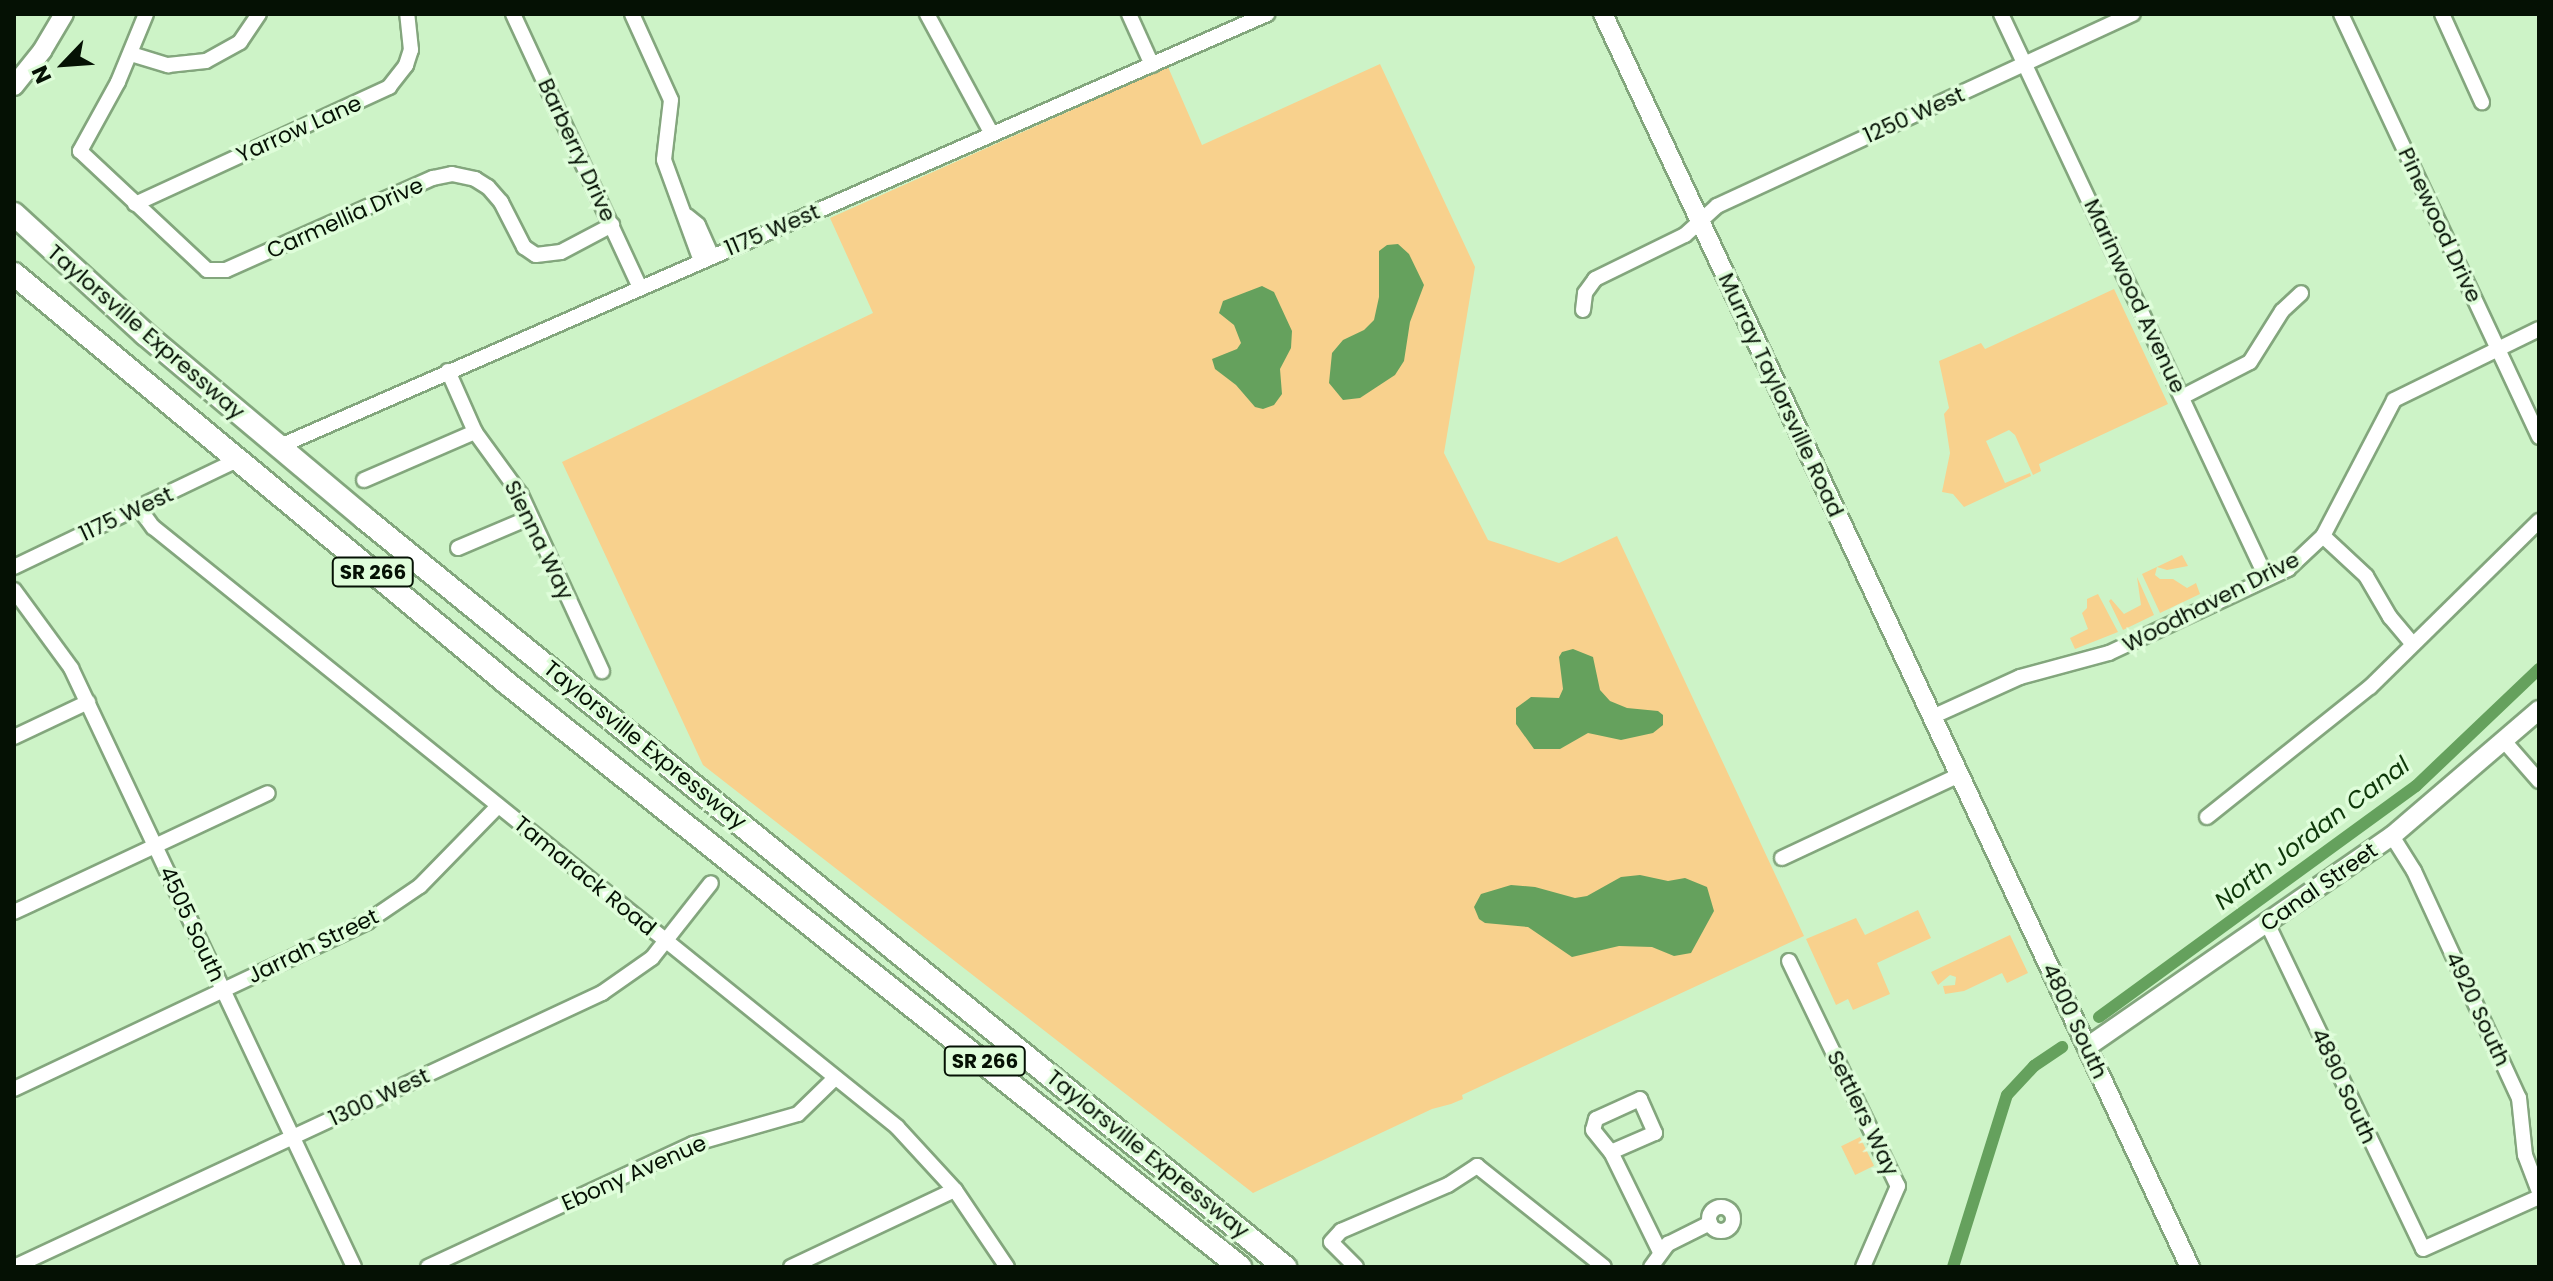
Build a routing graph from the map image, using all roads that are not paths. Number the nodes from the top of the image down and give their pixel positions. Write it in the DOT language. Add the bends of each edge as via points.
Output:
graph roads {
  1 [pos="64,14"];
  2 [pos="146,14"];
  3 [pos="259,14"];
  4 [pos="407,14"];
  5 [pos="513,14"];
  6 [pos="632,14"];
  7 [pos="927,14"];
  8 [pos="1129,14"];
  9 [pos="1267,14"];
  10 [pos="1603,14"];
  11 [pos="2001,14"];
  12 [pos="2133,14"];
  13 [pos="2341,14"];
  14 [pos="2442,14"];
  15 [pos="131,54"];
  16 [pos="2025,64"];
  17 [pos="1152,65"];
  18 [pos="14,86"];
  19 [pos="2482,102"];
  20 [pos="992,134"];
  21 [pos="135,204"];
  22 [pos="14,214"];
  23 [pos="1700,222"];
  24 [pos="612,225"];
  25 [pos="707,259"];
  26 [pos="14,274"];
  27 [pos="640,287"];
  28 [pos="2301,293"];
  29 [pos="1583,310"];
  30 [pos="2539,329"];
  31 [pos="2497,348"];
  32 [pos="448,371"];
  33 [pos="2182,397"];
  34 [pos="475,432"];
  35 [pos="2539,437"];
  36 [pos="278,447"];
  37 [pos="237,460"];
  38 [pos="364,480"];
  39 [pos="139,508"];
  40 [pos="531,517"];
  41 [pos="2539,521"];
  42 [pos="2323,536"];
  43 [pos="458,548"];
  44 [pos="14,567"];
  45 [pos="2267,579"];
  46 [pos="14,590"];
  47 [pos="2413,644"];
  48 [pos="602,671"];
  49 [pos="88,702"];
  50 [pos="2539,710"];
  51 [pos="1932,717"];
  52 [pos="14,737"];
  53 [pos="2504,741"];
  54 [pos="1959,775"];
  55 [pos="2539,781"];
  56 [pos="268,793"];
  57 [pos="498,806"];
  58 [pos="2207,817"];
  59 [pos="2392,836"];
  60 [pos="156,846"];
  61 [pos="1782,858"];
  62 [pos="711,883"];
  63 [pos="14,912"];
  64 [pos="2267,923"];
  65 [pos="665,940"];
  66 [pos="1789,961"];
  67 [pos="223,991"];
  68 [pos="2087,1047"];
  69 [pos="835,1078"];
  70 [pos="14,1089"];
  71 [pos="292,1137"];
  72 [pos="1611,1152"];
  73 [pos="955,1190"];
  74 [pos="2539,1194"];
  75 [pos="1710,1223"];
  76 [pos="1660,1252"];
  77 [pos="14,1267"];
  78 [pos="354,1267"];
  79 [pos="428,1267"];
  80 [pos="791,1267"];
  81 [pos="1007,1267"];
  82 [pos="1240,1267"];
  83 [pos="1285,1267"];
  84 [pos="1356,1267"];
  85 [pos="1604,1267"];
  86 [pos="1651,1267"];
  87 [pos="1863,1267"];
  88 [pos="2190,1267"];
  1 -- 18 [label="street"];
  2 -- 15 [label="street"];
  3 -- 15 [label="street" via="240,42 206,61 168,65"];
  4 -- 21 [label="street, Yarrow Lane" via="411,50 389,87"];
  5 -- 24 [label="street, Barberry Drive"];
  6 -- 25 [label="street" via="671,100 664,160 688,229"];
  7 -- 20 [label="street"];
  8 -- 17 [label="street"];
  9 -- 17 [label="street, 1175 West"];
  10 -- 23 [label="street, Murray Taylorsville Road"];
  11 -- 16 [label="street, Marinwood Avenue"];
  12 -- 16 [label="street, 1250 West"];
  13 -- 31 [label="street, Pinewood Drive"];
  14 -- 19 [label="street"];
  15 -- 21 [label="street, Carmellia Drive" via="80,151"];
  16 -- 23 [label="street, 1250 West" via="1717,206"];
  16 -- 33 [label="street, Marinwood Avenue"];
  17 -- 20 [label="street, 1175 West"];
  20 -- 25 [label="street, 1175 West"];
  21 -- 24 [label="street, Carmellia Drive" via="200,265 216,272 452,174 488,187 524,247 536,255 561,252"];
  22 -- 36 [label="main road, Taylorsville Expressway / SR 266"];
  23 -- 29 [label="street, 1250 West" via="1685,235 1595,279 1585,293"];
  23 -- 51 [label="street, Murray Taylorsville Road"];
  24 -- 27 [label="street, Barberry Drive"];
  25 -- 27 [label="street, 1175 West"];
  26 -- 37 [label="main road, Taylorsville Expressway / SR 266"];
  27 -- 32 [label="street, 1175 West"];
  28 -- 33 [label="street" via="2282,311 2250,362"];
  30 -- 31 [label="street, Woodhaven Drive"];
  31 -- 35 [label="street, Pinewood Drive"];
  31 -- 42 [label="street, Woodhaven Drive" via="2394,400"];
  32 -- 34 [label="street, Sienna Way"];
  32 -- 36 [label="street, 1175 West"];
  33 -- 45 [label="street, Marinwood Avenue"];
  34 -- 38 [label="street"];
  34 -- 40 [label="street, Sienna Way" via="513,482"];
  36 -- 83 [label="main road, Taylorsville Expressway / SR 266"];
  37 -- 39 [label="street, 1175 West"];
  37 -- 82 [label="main road, Taylorsville Expressway / SR 266" via="508,684"];
  39 -- 44 [label="street, 1175 West"];
  39 -- 57 [label="street, Tamarack Road" via="153,527"];
  40 -- 43 [label="street"];
  40 -- 48 [label="street, Sienna Way"];
  41 -- 47 [label="street"];
  42 -- 45 [label="street, Woodhaven Drive" via="2306,556"];
  42 -- 47 [label="street" via="2359,567"];
  45 -- 51 [label="street, Woodhaven Drive" via="2109,653 2020,677"];
  46 -- 49 [label="street, 4505 South" via="52,638"];
  47 -- 58 [label="street" via="2364,693"];
  49 -- 52 [label="street"];
  49 -- 60 [label="street, 4505 South"];
  50 -- 53 [label="street, Canal Street"];
  51 -- 54 [label="street, Murray Taylorsville Road"];
  53 -- 55 [label="street"];
  53 -- 59 [label="street, Canal Street"];
  54 -- 61 [label="street"];
  54 -- 68 [label="street, 4800 South"];
  56 -- 60 [label="street"];
  57 -- 65 [label="street, Tamarack Road"];
  57 -- 67 [label="street, Jarrah Street" via="447,862 385,911"];
  59 -- 64 [label="street, Canal Street"];
  59 -- 74 [label="street, 4920 South" via="2414,871 2519,1098 2525,1155"];
  60 -- 63 [label="street"];
  60 -- 67 [label="street, 4505 South"];
  62 -- 65 [label="street, 1300 West"];
  64 -- 68 [label="street, Canal Street"];
  64 -- 74 [label="street, 4890 South" via="2423,1249"];
  65 -- 69 [label="street, Tamarack Road"];
  65 -- 71 [label="street, 1300 West" via="638,970 602,993"];
  66 -- 87 [label="street, Settlers Way" via="1898,1186"];
  67 -- 70 [label="street, Jarrah Street"];
  67 -- 71 [label="street, 4505 South"];
  68 -- 88 [label="street, 4800 South"];
  69 -- 73 [label="street, Tamarack Road" via="897,1127"];
  69 -- 79 [label="street, Ebony Avenue" via="798,1114 693,1144"];
  71 -- 77 [label="street, 1300 West"];
  71 -- 78 [label="street, 4505 South"];
  72 -- 76 [label="street"];
  73 -- 80 [label="street"];
  73 -- 81 [label="street, Tamarack Road"];
  75 -- 76 [label="street"];
  76 -- 86 [label="street"];
  84 -- 85 [label="street" via="1331,1242 1352,1225 1448,1185 1477,1166"];
}
